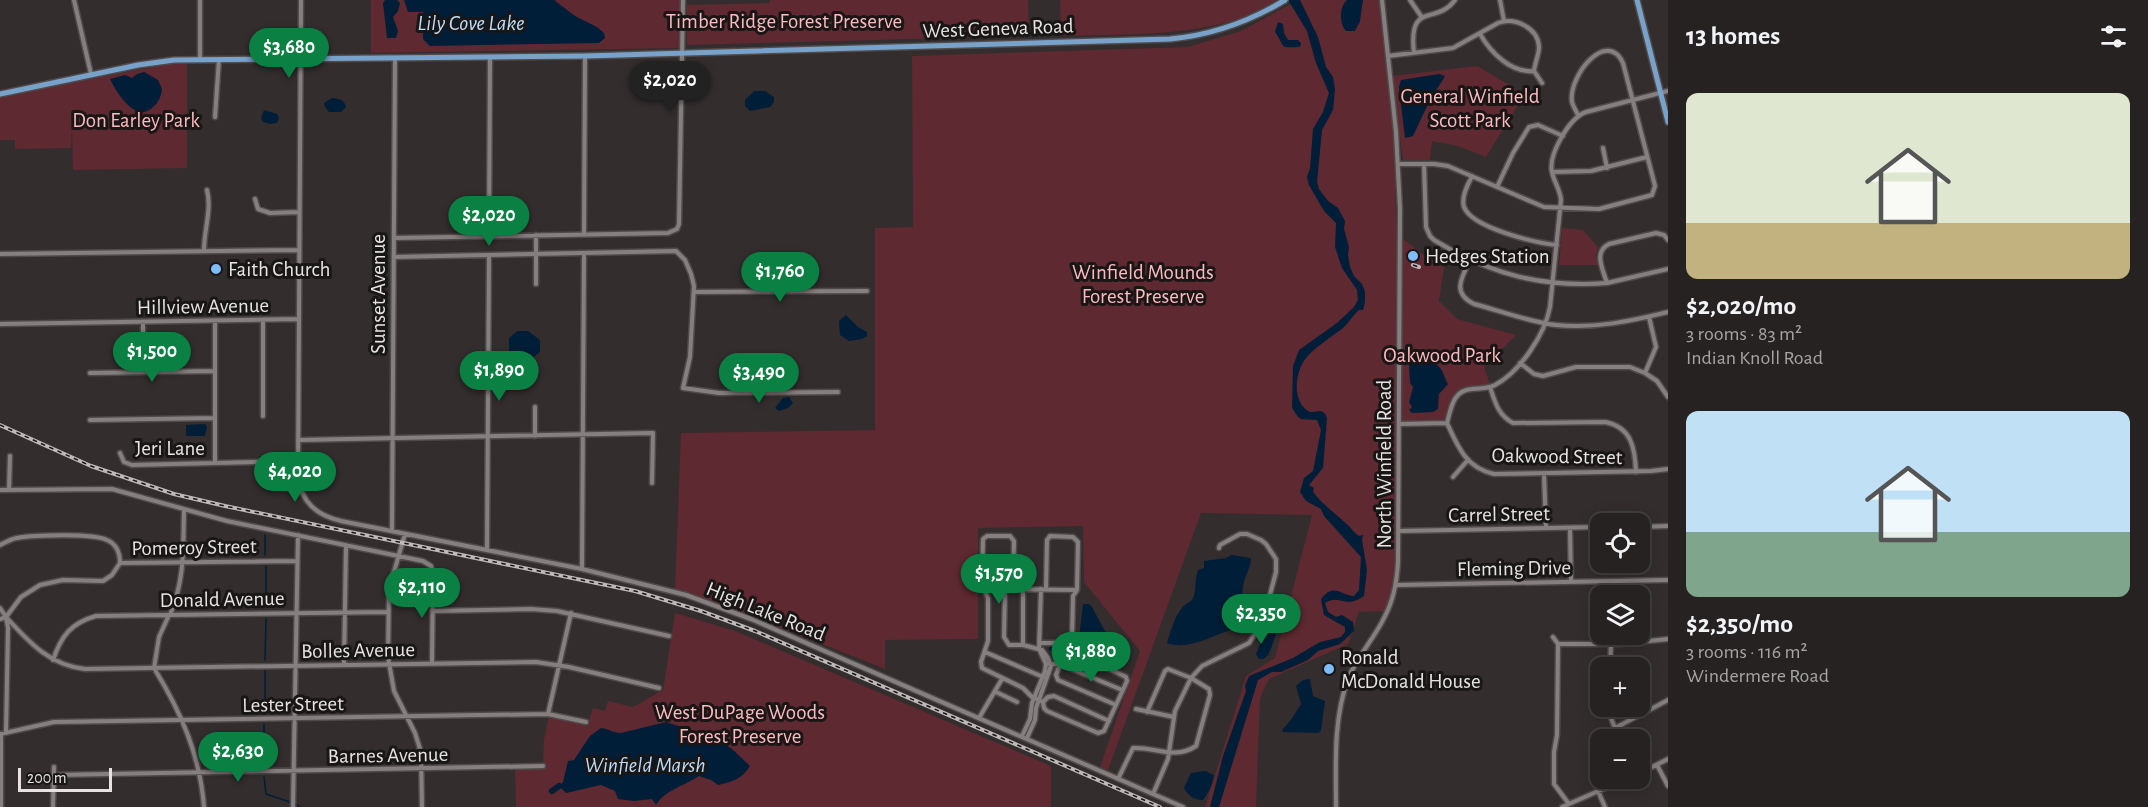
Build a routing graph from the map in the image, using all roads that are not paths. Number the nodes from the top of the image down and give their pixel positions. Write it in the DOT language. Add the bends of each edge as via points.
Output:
graph roads {
  1 [pos="75,0"];
  2 [pos="200,0"];
  3 [pos="301,0"];
  4 [pos="683,0"];
  5 [pos="1285,0"];
  6 [pos="1382,0"];
  7 [pos="1410,0"];
  8 [pos="1455,0"];
  9 [pos="1500,0"];
  10 [pos="1637,0"];
  11 [pos="1421,16"];
  12 [pos="1504,21"];
  13 [pos="1480,34"];
  14 [pos="682,53"];
  15 [pos="1414,53"];
  16 [pos="490,56"];
  17 [pos="585,56"];
  18 [pos="1388,56"];
  19 [pos="300,58"];
  20 [pos="395,58"];
  21 [pos="219,59"];
  22 [pos="200,60"];
  23 [pos="1534,71"];
  24 [pos="91,74"];
  25 [pos="1542,83"];
  26 [pos="1668,91"];
  27 [pos="1660,93"];
  28 [pos="0,94"];
  29 [pos="1632,100"];
  30 [pos="1578,115"];
  31 [pos="215,117"];
  32 [pos="1668,122"];
  33 [pos="1563,136"];
  34 [pos="1603,148"];
  35 [pos="1647,157"];
  36 [pos="1398,164"];
  37 [pos="1424,164"];
  38 [pos="1607,168"];
  39 [pos="1552,172"];
  40 [pos="1472,176"];
  41 [pos="1497,187"];
  42 [pos="207,190"];
  43 [pos="255,199"];
  44 [pos="1561,208"];
  45 [pos="299,212"];
  46 [pos="584,234"];
  47 [pos="536,235"];
  48 [pos="489,236"];
  49 [pos="394,238"];
  50 [pos="1668,240"];
  51 [pos="1557,245"];
  52 [pos="204,250"];
  53 [pos="299,250"];
  54 [pos="584,253"];
  55 [pos="0,254"];
  56 [pos="536,254"];
  57 [pos="489,255"];
  58 [pos="394,257"];
  59 [pos="1470,260"];
  60 [pos="1668,269"];
  61 [pos="1553,283"];
  62 [pos="1607,283"];
  63 [pos="536,284"];
  64 [pos="867,291"];
  65 [pos="694,292"];
  66 [pos="1668,312"];
  67 [pos="1649,317"];
  68 [pos="263,320"];
  69 [pos="299,320"];
  70 [pos="214,321"];
  71 [pos="143,322"];
  72 [pos="1547,323"];
  73 [pos="0,324"];
  74 [pos="142,347"];
  75 [pos="1520,363"];
  76 [pos="214,371"];
  77 [pos="1645,372"];
  78 [pos="90,373"];
  79 [pos="1490,387"];
  80 [pos="838,392"];
  81 [pos="1668,397"];
  82 [pos="535,407"];
  83 [pos="263,416"];
  84 [pos="214,418"];
  85 [pos="90,420"];
  86 [pos="1447,423"];
  87 [pos="1400,424"];
  88 [pos="583,435"];
  89 [pos="488,436"];
  90 [pos="535,436"];
  91 [pos="392,438"];
  92 [pos="298,440"];
  93 [pos="120,453"];
  94 [pos="9,456"];
  95 [pos="298,461"];
  96 [pos="1467,461"];
  97 [pos="215,463"];
  98 [pos="1668,469"];
  99 [pos="1636,472"];
  100 [pos="1544,474"];
  101 [pos="1453,477"];
  102 [pos="652,483"];
  103 [pos="0,490"];
  104 [pos="9,490"];
  105 [pos="184,510"];
  106 [pos="1668,526"];
  107 [pos="1590,527"];
  108 [pos="1650,527"];
  109 [pos="1546,528"];
  110 [pos="1570,528"];
  111 [pos="392,531"];
  112 [pos="1399,531"];
  113 [pos="405,534"];
  114 [pos="298,535"];
  115 [pos="0,545"];
  116 [pos="346,545"];
  117 [pos="1219,548"];
  118 [pos="487,550"];
  119 [pos="399,556"];
  120 [pos="297,561"];
  121 [pos="182,562"];
  122 [pos="120,563"];
  123 [pos="582,569"];
  124 [pos="1668,580"];
  125 [pos="1619,581"];
  126 [pos="1571,582"];
  127 [pos="1396,585"];
  128 [pos="1619,585"];
  129 [pos="1005,588"];
  130 [pos="1013,588"];
  131 [pos="1023,588"];
  132 [pos="983,589"];
  133 [pos="1043,589"];
  134 [pos="1077,590"];
  135 [pos="0,608"];
  136 [pos="432,611"];
  137 [pos="345,612"];
  138 [pos="387,612"];
  139 [pos="297,613"];
  140 [pos="571,613"];
  141 [pos="170,615"];
  142 [pos="6,616"];
  143 [pos="0,620"];
  144 [pos="669,636"];
  145 [pos="1553,638"];
  146 [pos="1668,639"];
  147 [pos="1650,641"];
  148 [pos="1040,643"];
  149 [pos="1558,644"];
  150 [pos="1590,644"];
  151 [pos="1023,645"];
  152 [pos="1039,649"];
  153 [pos="985,652"];
  154 [pos="54,660"];
  155 [pos="432,663"];
  156 [pos="389,664"];
  157 [pos="1048,664"];
  158 [pos="1060,664"];
  159 [pos="344,665"];
  160 [pos="559,665"];
  161 [pos="296,666"];
  162 [pos="154,668"];
  163 [pos="1073,669"];
  164 [pos="1043,677"];
  165 [pos="1191,678"];
  166 [pos="1002,679"];
  167 [pos="659,688"];
  168 [pos="1122,690"];
  169 [pos="996,692"];
  170 [pos="1039,700"];
  171 [pos="1668,700"];
  172 [pos="1017,702"];
  173 [pos="1116,705"];
  174 [pos="1136,710"];
  175 [pos="1147,712"];
  176 [pos="548,714"];
  177 [pos="407,717"];
  178 [pos="1174,717"];
  179 [pos="1611,717"];
  180 [pos="980,718"];
  181 [pos="295,719"];
  182 [pos="183,720"];
  183 [pos="1109,721"];
  184 [pos="586,722"];
  185 [pos="1615,728"];
  186 [pos="3,733"];
  187 [pos="1025,737"];
  188 [pos="1169,754"];
  189 [pos="1668,759"];
  190 [pos="1657,765"];
  191 [pos="543,766"];
  192 [pos="54,767"];
  193 [pos="1650,768"];
  194 [pos="422,769"];
  195 [pos="294,771"];
  196 [pos="200,773"];
  197 [pos="54,775"];
  198 [pos="1118,779"];
  199 [pos="1668,786"];
  200 [pos="1603,789"];
  201 [pos="1599,791"];
  202 [pos="1153,794"];
  203 [pos="1569,804"];
  204 [pos="2,807"];
  205 [pos="54,807"];
  206 [pos="204,807"];
  207 [pos="293,807"];
  208 [pos="422,807"];
  209 [pos="1183,807"];
  210 [pos="1336,807"];
  211 [pos="1562,807"];
  212 [pos="1605,807"];
  1 -- 24 [label="street"];
  2 -- 22 [label="street"];
  3 -- 19 [label="street"];
  4 -- 14 [label="street"];
  5 -- 14 [label="main road, West Geneva Road" via="1234,25 1204,35 1170,39"];
  6 -- 18 [label="street, North Winfield Road"];
  7 -- 11 [label="street"];
  8 -- 11 [label="street" via="1444,9"];
  9 -- 12 [label="street"];
  10 -- 27 [label="main road"];
  11 -- 15 [label="street" via="1413,25"];
  12 -- 13 [label="street"];
  12 -- 23 [label="street" via="1522,24 1536,37 1539,50"];
  13 -- 15 [label="street" via="1453,48"];
  13 -- 23 [label="street" via="1496,56 1519,69"];
  14 -- 17 [label="main road, West Geneva Road"];
  14 -- 46 [label="street" via="676,230"];
  15 -- 18 [label="street"];
  16 -- 17 [label="main road, West Geneva Road"];
  16 -- 20 [label="main road, West Geneva Road"];
  16 -- 48 [label="street"];
  17 -- 46 [label="street"];
  18 -- 36 [label="street, North Winfield Road"];
  19 -- 20 [label="main road, West Geneva Road"];
  19 -- 21 [label="main road, West Geneva Road"];
  19 -- 45 [label="street"];
  20 -- 49 [label="street, Sunset Avenue"];
  21 -- 22 [label="main road, West Geneva Road"];
  21 -- 31 [label="street"];
  22 -- 24 [label="main road, West Geneva Road" via="158,62"];
  23 -- 25 [label="street"];
  24 -- 28 [label="main road, West Geneva Road"];
  26 -- 27 [label="street"];
  27 -- 29 [label="street"];
  27 -- 32 [label="main road"];
  29 -- 30 [label="street"];
  29 -- 30 [label="street" via="1619,55 1612,51 1600,53 1588,60 1575,82 1572,100"];
  29 -- 35 [label="street"];
  30 -- 33 [label="street"];
  33 -- 39 [label="street" via="1553,158"];
  33 -- 41 [label="street" via="1538,125 1528,127"];
  34 -- 38 [label="street"];
  35 -- 38 [label="street"];
  35 -- 44 [label="street" via="1654,190 1648,197 1606,208"];
  36 -- 37 [label="street"];
  36 -- 87 [label="street, North Winfield Road"];
  37 -- 40 [label="street" via="1448,166"];
  37 -- 59 [label="street" via="1427,232"];
  38 -- 39 [label="street"];
  39 -- 44 [label="street"];
  40 -- 41 [label="street"];
  40 -- 51 [label="street" via="1463,199 1469,215 1519,238"];
  41 -- 44 [label="street" via="1536,205"];
  42 -- 52 [label="street" via="210,202"];
  43 -- 45 [label="street" via="258,209 270,213"];
  44 -- 51 [label="street"];
  45 -- 53 [label="street"];
  46 -- 47 [label="street"];
  47 -- 48 [label="street"];
  47 -- 56 [label="street"];
  48 -- 49 [label="street"];
  49 -- 58 [label="street, Sunset Avenue"];
  50 -- 62 [label="street" via="1656,233 1604,247 1600,255"];
  51 -- 61 [label="street"];
  52 -- 53 [label="street"];
  52 -- 55 [label="street"];
  53 -- 69 [label="street"];
  54 -- 56 [label="street"];
  54 -- 65 [label="street" via="676,251 692,274"];
  54 -- 88 [label="street"];
  56 -- 57 [label="street"];
  56 -- 63 [label="street"];
  57 -- 58 [label="street"];
  57 -- 89 [label="street"];
  58 -- 91 [label="street, Sunset Avenue"];
  59 -- 61 [label="street" via="1508,275"];
  59 -- 72 [label="street" via="1460,284 1466,299"];
  60 -- 62 [label="street"];
  61 -- 62 [label="street"];
  61 -- 72 [label="street"];
  64 -- 65 [label="street"];
  65 -- 80 [label="street" via="690,357 683,388 719,393"];
  66 -- 67 [label="street"];
  67 -- 72 [label="street" via="1593,325"];
  67 -- 77 [label="street" via="1656,347"];
  68 -- 69 [label="street, Hillview Avenue"];
  68 -- 70 [label="street, Hillview Avenue"];
  68 -- 83 [label="street"];
  69 -- 92 [label="street"];
  70 -- 71 [label="street, Hillview Avenue"];
  70 -- 76 [label="street"];
  71 -- 73 [label="street, Hillview Avenue"];
  71 -- 74 [label="street"];
  72 -- 75 [label="street"];
  75 -- 77 [label="street" via="1539,375 1576,367 1623,366"];
  75 -- 79 [label="street"];
  76 -- 78 [label="street"];
  76 -- 84 [label="street"];
  77 -- 81 [label="street"];
  79 -- 86 [label="street" via="1457,395"];
  79 -- 99 [label="street" via="1503,417 1516,424 1605,422 1625,431 1633,444"];
  82 -- 90 [label="street"];
  84 -- 85 [label="street"];
  84 -- 97 [label="street"];
  86 -- 87 [label="street"];
  86 -- 96 [label="street, Oakwood Street"];
  87 -- 112 [label="street, North Winfield Road"];
  88 -- 90 [label="street"];
  88 -- 102 [label="street" via="653,433"];
  88 -- 123 [label="street"];
  89 -- 90 [label="street"];
  89 -- 91 [label="street"];
  89 -- 118 [label="street"];
  91 -- 92 [label="street"];
  91 -- 111 [label="street, Sunset Avenue"];
  92 -- 95 [label="street"];
  93 -- 97 [label="street, Jeri Lane" via="124,462 132,465"];
  94 -- 104 [label="street"];
  95 -- 97 [label="street, Jeri Lane"];
  95 -- 111 [label="street, High Lake Road" via="301,490 316,511 333,519"];
  96 -- 100 [label="street, Oakwood Street" via="1494,474"];
  96 -- 101 [label="street"];
  98 -- 99 [label="street, Oakwood Street"];
  99 -- 100 [label="street, Oakwood Street"];
  100 -- 109 [label="street"];
  103 -- 104 [label="street"];
  104 -- 105 [label="street" via="112,489"];
  105 -- 114 [label="street"];
  105 -- 121 [label="street"];
  106 -- 108 [label="street"];
  107 -- 110 [label="street, Carrel Street"];
  109 -- 110 [label="street, Carrel Street"];
  109 -- 112 [label="street, Carrel Street"];
  110 -- 126 [label="street"];
  111 -- 113 [label="street, High Lake Road"];
  112 -- 127 [label="street, North Winfield Road"];
  113 -- 118 [label="street, High Lake Road"];
  113 -- 119 [label="street"];
  114 -- 116 [label="street"];
  114 -- 120 [label="street"];
  115 -- 122 [label="street, Pomeroy Street" via="19,538 95,537 113,544"];
  116 -- 119 [label="street"];
  116 -- 137 [label="street"];
  117 -- 165 [label="street" via="1236,535 1249,535 1266,544 1276,559 1277,569 1263,621 1249,643 1202,666"];
  118 -- 123 [label="street, High Lake Road"];
  119 -- 136 [label="street" via="430,566"];
  119 -- 138 [label="street" via="390,583"];
  120 -- 121 [label="street, Pomeroy Street"];
  120 -- 139 [label="street"];
  121 -- 122 [label="street, Pomeroy Street"];
  121 -- 141 [label="street" via="180,589"];
  122 -- 142 [label="street" via="103,580 63,580 40,585 21,597"];
  123 -- 180 [label="street, High Lake Road" via="715,605"];
  124 -- 125 [label="street, Fleming Drive"];
  125 -- 126 [label="street, Fleming Drive"];
  125 -- 128 [label="street"];
  126 -- 127 [label="street, Fleming Drive"];
  127 -- 210 [label="street, North Winfield Road" via="1385,616 1354,665 1342,699 1337,734"];
  129 -- 130 [label="street"];
  129 -- 132 [label="street"];
  129 -- 151 [label="street" via="1004,637 1009,645"];
  130 -- 131 [label="street"];
  130 -- 132 [label="street" via="1014,541 1010,536 987,536 982,539"];
  131 -- 133 [label="street"];
  131 -- 151 [label="street"];
  132 -- 153 [label="street" via="988,598"];
  133 -- 134 [label="street"];
  133 -- 134 [label="street" via="1050,536 1073,537 1078,542"];
  133 -- 148 [label="street"];
  134 -- 148 [label="street" via="1073,596 1072,638 1067,643"];
  135 -- 142 [label="street, Bolles Avenue"];
  136 -- 140 [label="street" via="531,609"];
  136 -- 155 [label="street"];
  137 -- 138 [label="street, Donald Avenue"];
  137 -- 139 [label="street, Donald Avenue"];
  137 -- 159 [label="street"];
  138 -- 156 [label="street"];
  139 -- 141 [label="street, Donald Avenue"];
  139 -- 161 [label="street"];
  140 -- 144 [label="street"];
  140 -- 160 [label="street"];
  141 -- 154 [label="street, Donald Avenue" via="96,616 76,624 63,636"];
  141 -- 162 [label="street" via="156,646"];
  142 -- 143 [label="street"];
  142 -- 154 [label="street, Bolles Avenue" via="34,646"];
  142 -- 186 [label="street"];
  145 -- 149 [label="street"];
  146 -- 147 [label="street"];
  148 -- 152 [label="street"];
  149 -- 150 [label="street"];
  149 -- 203 [label="street" via="1554,784"];
  151 -- 152 [label="street"];
  152 -- 157 [label="street"];
  153 -- 164 [label="street"];
  153 -- 166 [label="street" via="982,668"];
  154 -- 162 [label="street, Bolles Avenue" via="86,669"];
  155 -- 156 [label="street, Bolles Avenue"];
  155 -- 160 [label="street, Bolles Avenue"];
  156 -- 159 [label="street, Bolles Avenue"];
  156 -- 177 [label="street" via="394,691"];
  157 -- 158 [label="street"];
  157 -- 164 [label="street"];
  157 -- 170 [label="street" via="1049,675"];
  158 -- 163 [label="street"];
  158 -- 173 [label="street" via="1058,680"];
  159 -- 161 [label="street, Bolles Avenue"];
  160 -- 167 [label="street, Bolles Avenue"];
  160 -- 176 [label="street"];
  161 -- 162 [label="street, Bolles Avenue"];
  161 -- 181 [label="street"];
  162 -- 182 [label="street"];
  163 -- 168 [label="street"];
  163 -- 168 [label="street" via="1078,660 1087,657 1125,675 1127,681"];
  164 -- 170 [label="street"];
  165 -- 175 [label="street" via="1172,669 1165,671"];
  165 -- 178 [label="street"];
  165 -- 188 [label="street" via="1210,692 1196,746"];
  166 -- 169 [label="street"];
  166 -- 170 [label="street"];
  168 -- 173 [label="street"];
  169 -- 172 [label="street"];
  169 -- 180 [label="street"];
  170 -- 183 [label="street" via="1054,696"];
  170 -- 183 [label="street" via="1047,711 1098,733 1104,731"];
  170 -- 187 [label="street" via="1035,720"];
  171 -- 185 [label="street"];
  173 -- 183 [label="street"];
  174 -- 175 [label="street"];
  175 -- 178 [label="street"];
  176 -- 177 [label="street, Lester Street"];
  176 -- 184 [label="street, Lester Street"];
  177 -- 181 [label="street, Lester Street"];
  177 -- 194 [label="street" via="418,743"];
  178 -- 188 [label="street"];
  179 -- 185 [label="street"];
  180 -- 187 [label="street, High Lake Road"];
  181 -- 182 [label="street, Lester Street"];
  181 -- 195 [label="street"];
  182 -- 186 [label="street, Lester Street" via="54,722"];
  182 -- 196 [label="street"];
  186 -- 204 [label="street"];
  187 -- 198 [label="street, High Lake Road"];
  188 -- 198 [label="street" via="1133,748"];
  188 -- 202 [label="street"];
  189 -- 190 [label="street"];
  190 -- 193 [label="street"];
  190 -- 199 [label="street"];
  191 -- 194 [label="street, Barnes Avenue"];
  192 -- 197 [label="street"];
  194 -- 195 [label="street, Barnes Avenue"];
  194 -- 208 [label="street"];
  195 -- 196 [label="street, Barnes Avenue"];
  195 -- 207 [label="street"];
  196 -- 197 [label="street, Barnes Avenue"];
  196 -- 206 [label="street"];
  197 -- 205 [label="street"];
  198 -- 202 [label="street, High Lake Road"];
  200 -- 201 [label="street"];
  201 -- 203 [label="street"];
  201 -- 212 [label="street"];
  202 -- 209 [label="street, High Lake Road"];
  203 -- 211 [label="street"];
}
